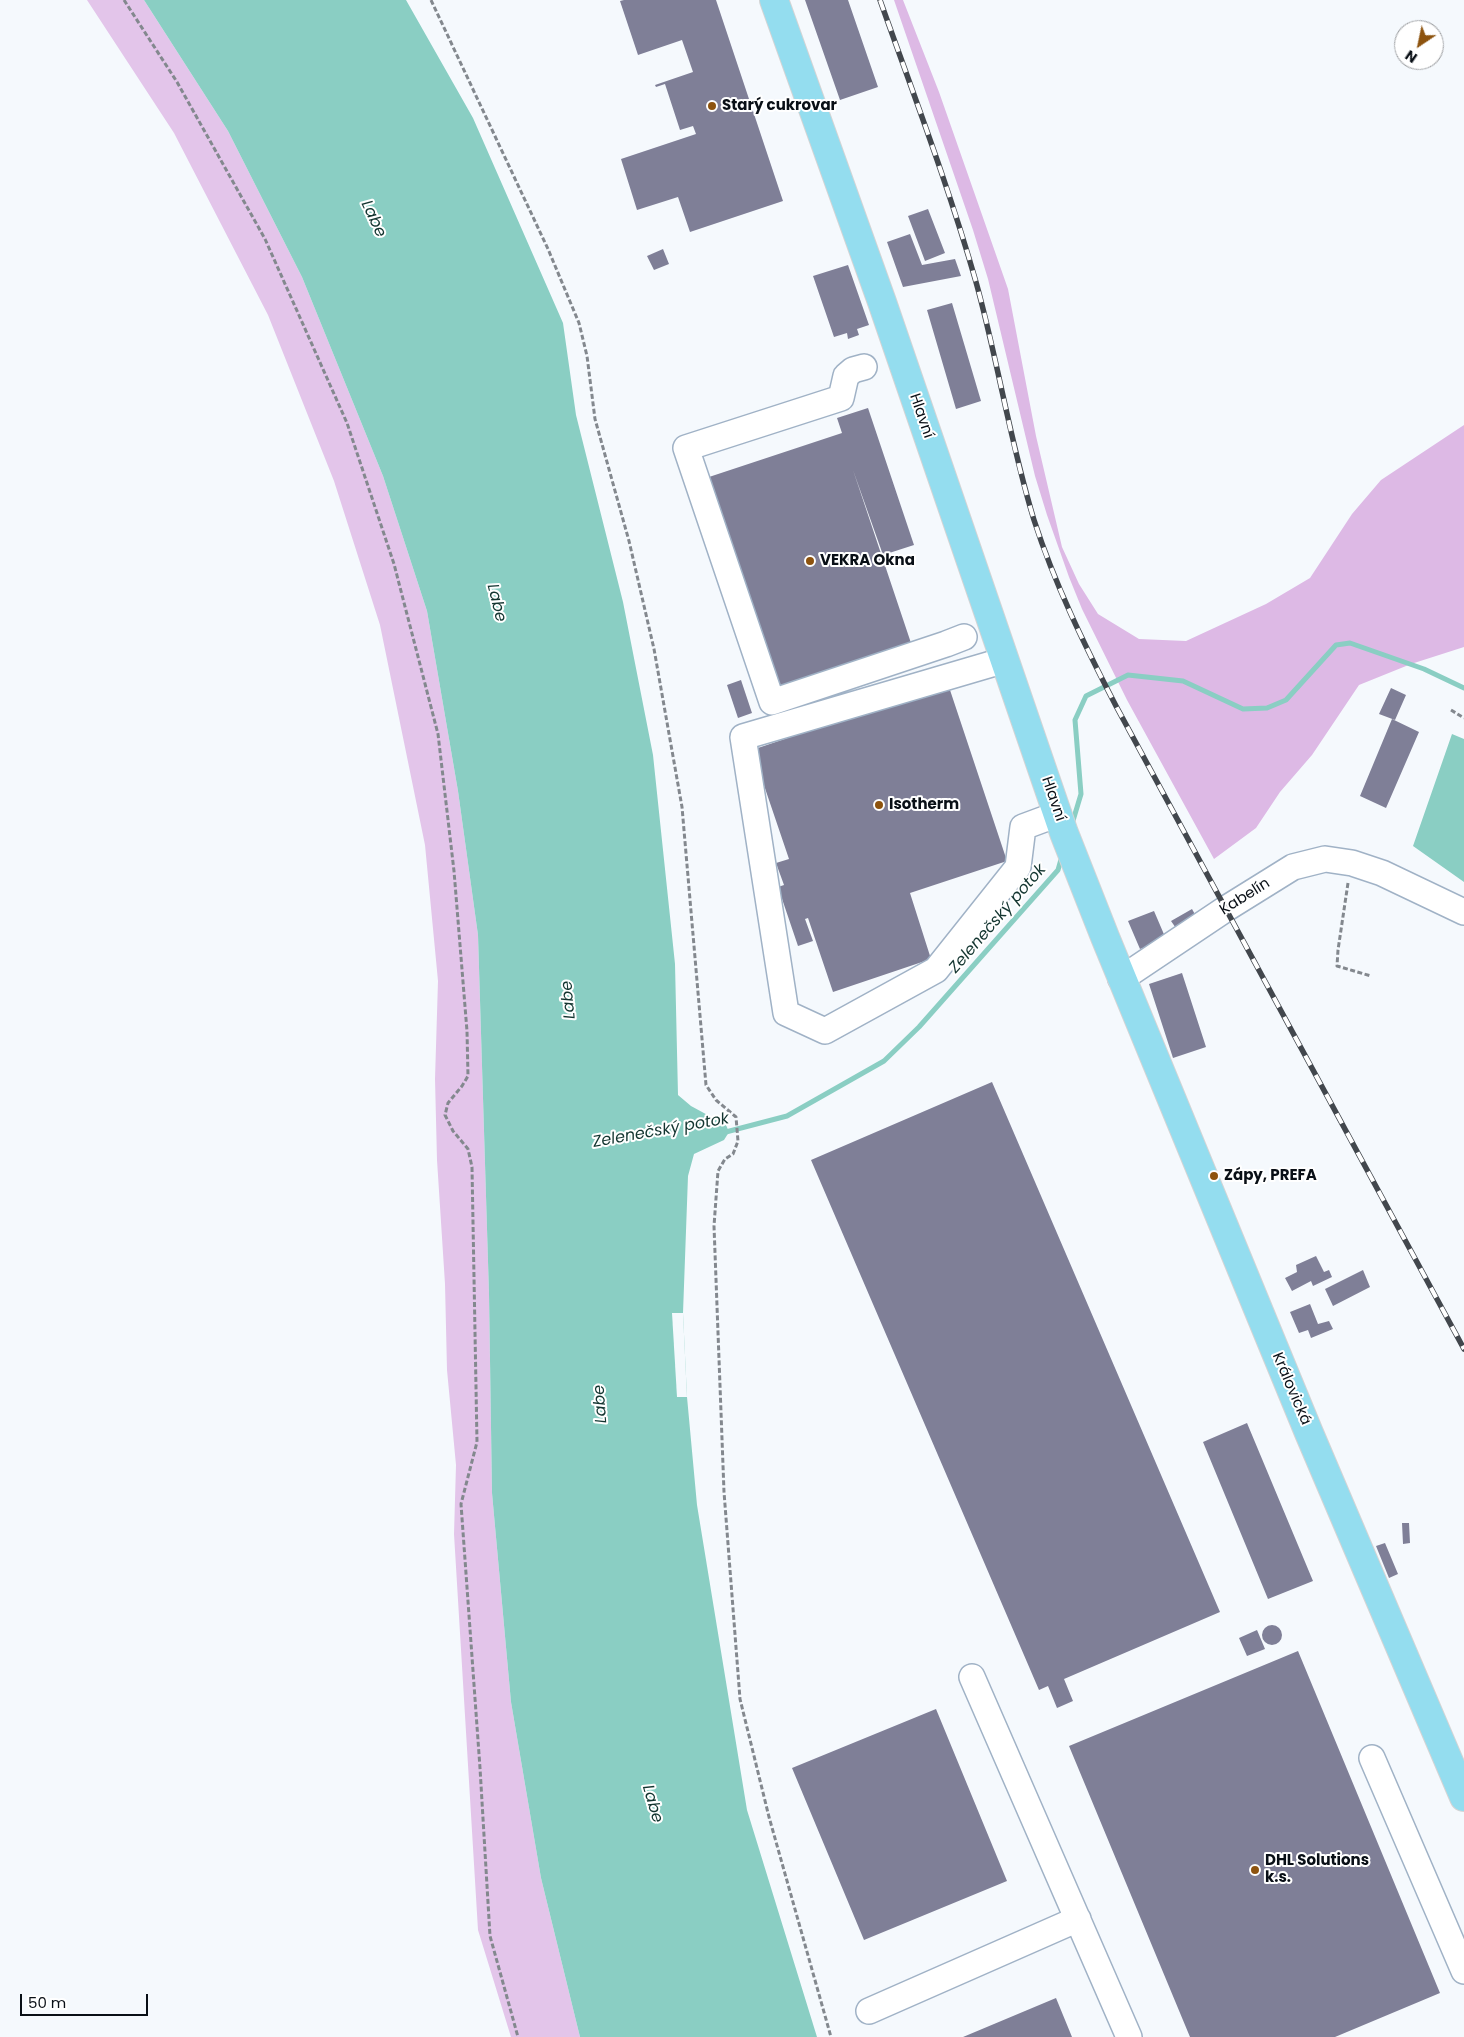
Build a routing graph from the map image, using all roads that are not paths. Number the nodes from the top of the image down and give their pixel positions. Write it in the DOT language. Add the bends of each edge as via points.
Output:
graph roads {
  1 [pos="774,0"];
  2 [pos="864,367"];
  3 [pos="964,636"];
  4 [pos="1005,660"];
  5 [pos="1061,823"];
  6 [pos="1082,877"];
  7 [pos="1464,912"];
  8 [pos="1121,979"];
  9 [pos="972,1677"];
  10 [pos="1372,1758"];
  11 [pos="1464,1797"];
  12 [pos="1078,1919"];
  13 [pos="1464,1972"];
  14 [pos="869,2011"];
  15 [pos="1130,2037"];
  1 -- 4 [label="main road, Hlavní"];
  2 -- 3 [label="street" via="846,376 841,398 686,448 772,702"];
  4 -- 5 [label="main road, Hlavní"];
  4 -- 5 [label="street" via="743,737 786,1013 825,1031 936,970 1018,867 1023,827"];
  5 -- 6 [label="main road, Hlavní"];
  6 -- 8 [label="main road, Královická"];
  7 -- 8 [label="street, Kabelín" via="1382,873 1352,863 1325,859 1293,866"];
  8 -- 11 [label="main road, Královická"];
  9 -- 12 [label="street"];
  10 -- 13 [label="street"];
  12 -- 14 [label="street"];
  12 -- 15 [label="street"];
}
